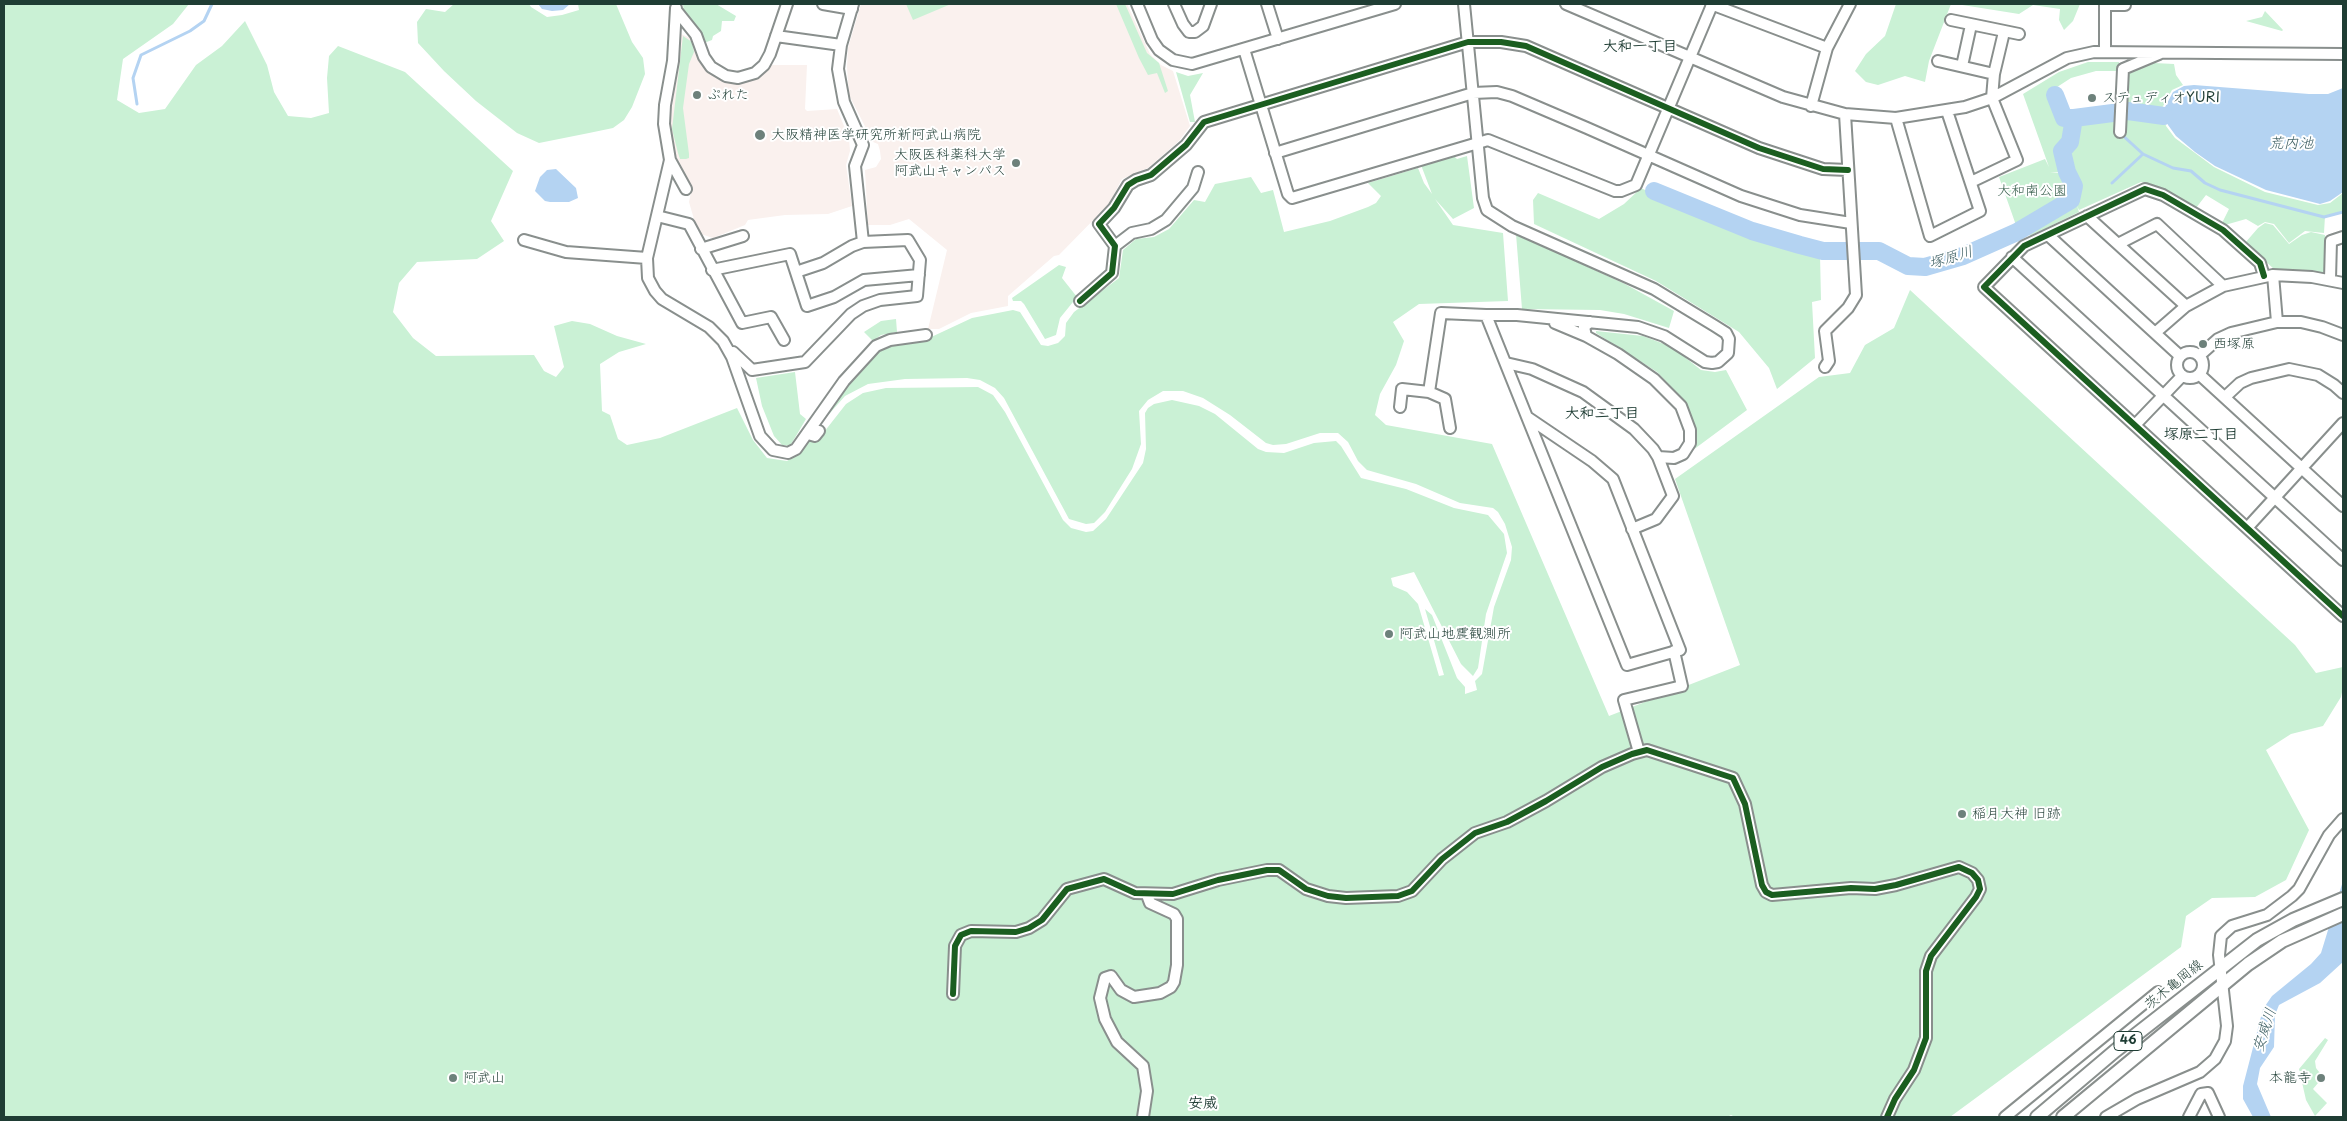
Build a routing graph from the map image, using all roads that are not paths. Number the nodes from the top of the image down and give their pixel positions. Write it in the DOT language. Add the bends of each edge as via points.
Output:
graph roads {
  1 [pos="787,4"];
  2 [pos="822,4"];
  3 [pos="1137,4"];
  4 [pos="1174,4"];
  5 [pos="1210,4"];
  6 [pos="1267,4"];
  7 [pos="1395,4"];
  8 [pos="1464,4"];
  9 [pos="1566,4"];
  10 [pos="1711,4"];
  11 [pos="1850,4"];
  12 [pos="2105,5"];
  13 [pos="2125,5"];
  14 [pos="853,6"];
  15 [pos="676,7"];
  16 [pos="1951,20"];
  17 [pos="1971,25"];
  18 [pos="2004,32"];
  19 [pos="2018,34"];
  20 [pos="776,36"];
  21 [pos="1278,39"];
  22 [pos="1468,42"];
  23 [pos="842,45"];
  24 [pos="1827,48"];
  25 [pos="1244,49"];
  26 [pos="2105,51"];
  27 [pos="2164,52"];
  28 [pos="2343,54"];
  29 [pos="1690,57"];
  30 [pos="1938,61"];
  31 [pos="1962,66"];
  32 [pos="1994,74"];
  33 [pos="1473,93"];
  34 [pos="1992,98"];
  35 [pos="1260,104"];
  36 [pos="1811,106"];
  37 [pos="1668,108"];
  38 [pos="1947,111"];
  39 [pos="1845,114"];
  40 [pos="1896,118"];
  41 [pos="2120,132"];
  42 [pos="1478,141"];
  43 [pos="1276,153"];
  44 [pos="1649,155"];
  45 [pos="670,160"];
  46 [pos="1848,170"];
  47 [pos="1198,172"];
  48 [pos="1971,182"];
  49 [pos="686,189"];
  50 [pos="657,216"];
  51 [pos="2087,216"];
  52 [pos="1852,223"];
  53 [pos="2048,235"];
  54 [pos="743,236"];
  55 [pos="2343,237"];
  56 [pos="524,240"];
  57 [pos="863,242"];
  58 [pos="2118,244"];
  59 [pos="1115,246"];
  60 [pos="701,249"];
  61 [pos="2012,257"];
  62 [pos="647,258"];
  63 [pos="712,270"];
  64 [pos="796,272"];
  65 [pos="919,275"];
  66 [pos="2268,275"];
  67 [pos="2330,279"];
  68 [pos="2343,283"];
  69 [pos="2223,286"];
  70 [pos="1080,301"];
  71 [pos="2186,306"];
  72 [pos="1486,315"];
  73 [pos="1536,316"];
  74 [pos="1590,322"];
  75 [pos="2277,322"];
  76 [pos="2155,333"];
  77 [pos="926,335"];
  78 [pos="2343,335"];
  79 [pos="1586,336"];
  80 [pos="784,340"];
  81 [pos="726,346"];
  82 [pos="2200,355"];
  83 [pos="2180,356"];
  84 [pos="1506,363"];
  85 [pos="1825,367"];
  86 [pos="2200,374"];
  87 [pos="2182,376"];
  88 [pos="1429,392"];
  89 [pos="2343,393"];
  90 [pos="2163,396"];
  91 [pos="2225,397"];
  92 [pos="1400,407"];
  93 [pos="1527,417"];
  94 [pos="2343,423"];
  95 [pos="2135,425"];
  96 [pos="1450,428"];
  97 [pos="819,431"];
  98 [pos="808,434"];
  99 [pos="1658,457"];
  100 [pos="2302,468"];
  101 [pos="2275,497"];
  102 [pos="2343,506"];
  103 [pos="2247,528"];
  104 [pos="1632,529"];
  105 [pos="2343,560"];
  106 [pos="2343,616"];
  107 [pos="1674,652"];
  108 [pos="1639,752"];
  109 [pos="2343,819"];
  110 [pos="1147,895"];
  111 [pos="2343,899"];
  112 [pos="2343,914"];
  113 [pos="2220,967"];
  114 [pos="2222,985"];
  115 [pos="2158,992"];
  116 [pos="952,994"];
  117 [pos="1143,1117"];
  118 [pos="1887,1117"];
  119 [pos="2005,1117"];
  120 [pos="2038,1117"];
  121 [pos="2064,1117"];
  122 [pos="2106,1117"];
  123 [pos="2189,1117"];
  124 [pos="2219,1117"];
  1 -- 20 [label="street"];
  2 -- 14 [label="street"];
  3 -- 25 [label="street" via="1155,45 1173,60 1197,64"];
  4 -- 5 [label="street" via="1186,29 1195,32 1203,26"];
  6 -- 21 [label="street"];
  7 -- 21 [label="street"];
  8 -- 22 [label="street"];
  9 -- 29 [label="street"];
  10 -- 24 [label="street"];
  10 -- 29 [label="street"];
  11 -- 24 [label="street"];
  12 -- 13 [label="street"];
  12 -- 26 [label="street"];
  14 -- 23 [label="street"];
  15 -- 20 [label="street" via="696,34 709,65 726,76 744,77 760,69 768,60"];
  15 -- 45 [label="street" via="673,61 665,112"];
  16 -- 17 [label="street"];
  17 -- 18 [label="street"];
  17 -- 31 [label="street"];
  18 -- 19 [label="street"];
  18 -- 32 [label="street"];
  20 -- 23 [label="street"];
  21 -- 25 [label="street"];
  22 -- 33 [label="street"];
  22 -- 35 [label="street"];
  22 -- 37 [label="street" via="1526,46"];
  23 -- 57 [label="street" via="838,69 842,94 863,145 855,166"];
  24 -- 36 [label="street"];
  25 -- 35 [label="street"];
  26 -- 27 [label="street"];
  26 -- 34 [label="street" via="2067,58"];
  27 -- 28 [label="street"];
  27 -- 41 [label="street" via="2123,69"];
  29 -- 36 [label="street"];
  29 -- 37 [label="street"];
  30 -- 31 [label="street"];
  31 -- 32 [label="street"];
  32 -- 34 [label="street"];
  33 -- 42 [label="street"];
  33 -- 43 [label="street"];
  33 -- 44 [label="street" via="1497,92 1512,96"];
  34 -- 38 [label="street"];
  34 -- 48 [label="street" via="2017,160"];
  35 -- 43 [label="street"];
  35 -- 59 [label="street" via="1204,122 1186,145 1151,175 1128,185 1099,224"];
  36 -- 39 [label="street"];
  37 -- 44 [label="street"];
  37 -- 46 [label="street" via="1787,158 1822,169"];
  38 -- 40 [label="street"];
  38 -- 48 [label="street"];
  39 -- 40 [label="street"];
  39 -- 46 [label="street"];
  40 -- 48 [label="street" via="1930,236 1980,211"];
  42 -- 43 [label="street" via="1296,199 1288,194"];
  42 -- 44 [label="street" via="1497,142 1615,191 1628,190 1636,185"];
  42 -- 74 [label="street" via="1487,210 1512,226 1654,289 1726,333 1730,346 1724,358 1705,362 1664,336 1638,327"];
  44 -- 52 [label="street" via="1741,196 1800,215"];
  45 -- 49 [label="street"];
  45 -- 50 [label="street"];
  46 -- 52 [label="street"];
  47 -- 59 [label="street" via="1193,188 1166,220 1151,229 1129,234"];
  50 -- 60 [label="street" via="689,224"];
  50 -- 62 [label="street"];
  51 -- 53 [label="street"];
  51 -- 58 [label="street"];
  51 -- 66 [label="street" via="2139,190 2151,190 2223,230 2256,259"];
  52 -- 85 [label="street" via="1856,295 1825,331 1829,361"];
  53 -- 61 [label="street" via="2024,246"];
  53 -- 76 [label="street"];
  54 -- 60 [label="street"];
  55 -- 67 [label="street" via="2331,241"];
  56 -- 62 [label="street" via="566,252"];
  57 -- 64 [label="street"];
  57 -- 65 [label="street" via="908,240 920,260"];
  58 -- 69 [label="street" via="2157,224"];
  58 -- 71 [label="street"];
  59 -- 70 [label="street" via="1112,273"];
  60 -- 63 [label="street"];
  61 -- 90 [label="street"];
  61 -- 95 [label="street" via="1984,287"];
  62 -- 81 [label="street" via="648,278 655,291 709,327"];
  63 -- 64 [label="street" via="790,254"];
  63 -- 80 [label="street" via="742,323 771,317"];
  64 -- 65 [label="street" via="807,306 834,298 866,280"];
  65 -- 81 [label="street" via="917,296 880,300 863,306 805,362 752,370"];
  66 -- 67 [label="street"];
  66 -- 69 [label="street"];
  66 -- 75 [label="street"];
  67 -- 68 [label="street"];
  69 -- 71 [label="street"];
  71 -- 76 [label="street"];
  72 -- 73 [label="street"];
  72 -- 84 [label="street"];
  72 -- 88 [label="street" via="1441,313"];
  73 -- 74 [label="street"];
  73 -- 79 [label="street"];
  74 -- 79 [label="street" via="1584,327"];
  75 -- 78 [label="street" via="2301,322"];
  75 -- 82 [label="street" via="2218,339"];
  76 -- 83 [label="street"];
  77 -- 98 [label="street" via="886,340 874,348 826,403"];
  79 -- 99 [label="street" via="1654,379 1681,406 1690,430 1688,456"];
  81 -- 98 [label="street" via="754,423 766,444 773,450 788,453"];
  82 -- 83 [label="street" via="2187,352"];
  82 -- 86 [label="street" via="2204,368"];
  83 -- 87 [label="street" via="2177,366"];
  84 -- 93 [label="street"];
  84 -- 99 [label="street" via="1532,369 1584,392 1634,429"];
  86 -- 87 [label="street" via="2188,379"];
  86 -- 91 [label="street"];
  87 -- 90 [label="street"];
  88 -- 92 [label="street" via="1402,388"];
  88 -- 96 [label="street" via="1445,399"];
  89 -- 91 [label="street" via="2318,375 2290,369 2251,378"];
  90 -- 95 [label="street"];
  90 -- 101 [label="street"];
  91 -- 100 [label="street"];
  93 -- 104 [label="street" via="1613,479"];
  93 -- 107 [label="street" via="1627,665"];
  94 -- 100 [label="street"];
  95 -- 103 [label="street"];
  97 -- 98 [label="street" via="815,436"];
  99 -- 104 [label="street" via="1673,496 1656,519"];
  100 -- 101 [label="street"];
  100 -- 102 [label="street"];
  101 -- 103 [label="street"];
  101 -- 105 [label="street"];
  103 -- 106 [label="street"];
  104 -- 107 [label="street" via="1680,650"];
  107 -- 108 [label="street" via="1682,686 1624,700"];
  108 -- 110 [label="street" via="1602,767 1507,822 1475,832 1442,859 1412,891 1398,896 1328,896 1306,889 1279,870 1218,880 1172,894"];
  108 -- 118 [label="street" via="1647,750 1733,778 1745,804 1762,885 1772,895 1875,889 1959,867 1978,880 1980,889 1976,898 1931,956 1926,971 1926,1038 1914,1070"];
  109 -- 113 [label="street" via="2298,889 2285,902 2267,915 2224,930 2218,944"];
  110 -- 116 [label="street" via="1126,890 1112,881 1092,881 1068,889 1042,920 1030,928 1016,932 971,931 960,935 955,946"];
  110 -- 117 [label="street" via="1150,903 1174,914 1177,919 1174,982 1160,993 1134,997 1121,990 1111,976 1105,978 1100,998 1105,1019 1117,1042 1143,1066 1147,1091"];
  111 -- 113 [label="main road, 茨木亀岡線 / 46" via="2257,940"];
  112 -- 114 [label="main road, 46" via="2282,942"];
  113 -- 114 [label="street"];
  113 -- 120 [label="main road, 茨木亀岡線 / 46"];
  114 -- 121 [label="main road, 46"];
  114 -- 122 [label="street" via="2227,1031 2221,1050 2212,1063 2200,1072 2137,1099"];
  115 -- 119 [label="street"];
  123 -- 124 [label="street" via="2201,1094 2208,1092"];
}
